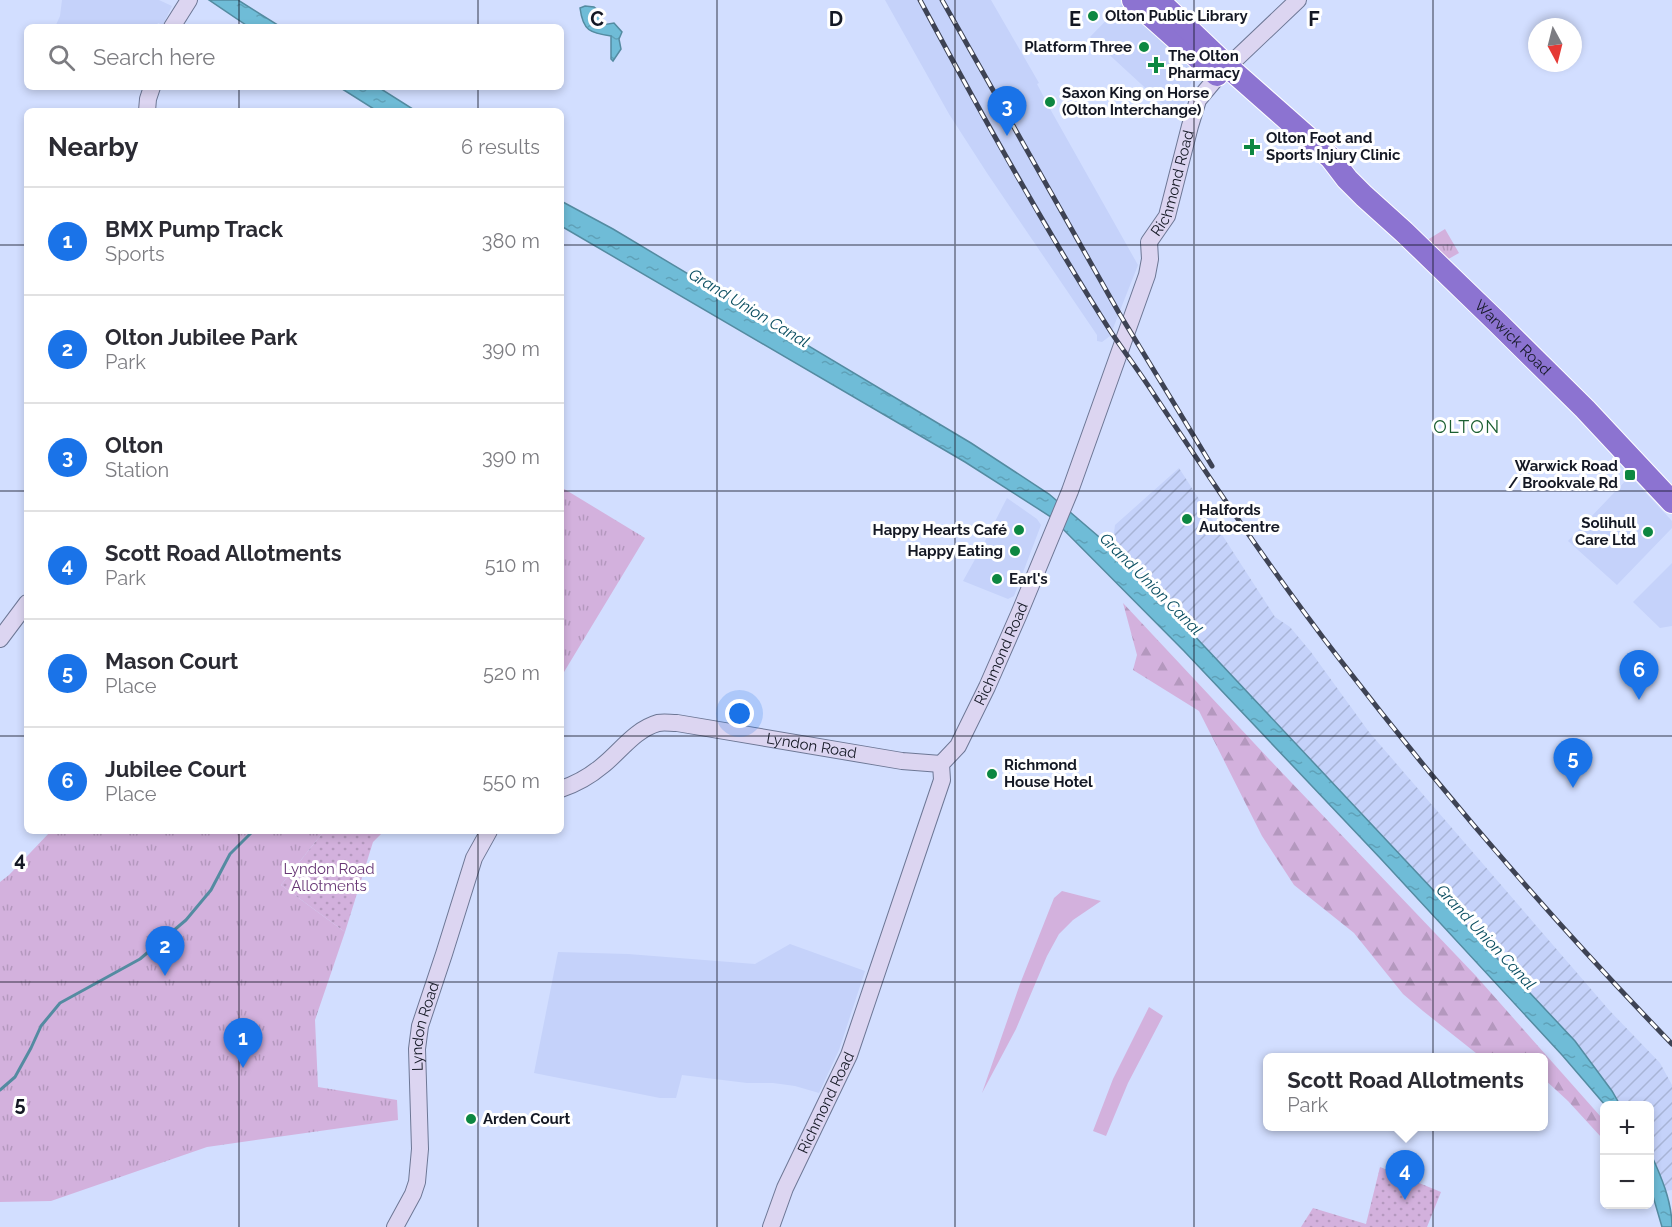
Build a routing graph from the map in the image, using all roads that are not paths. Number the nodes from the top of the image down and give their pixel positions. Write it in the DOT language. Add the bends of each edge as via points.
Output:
graph roads {
  1 [pos="1133,0"];
  2 [pos="1158,0"];
  3 [pos="1298,0"];
  4 [pos="187,2"];
  5 [pos="174,24"];
  6 [pos="1223,72"];
  7 [pos="151,90"];
  8 [pos="147,108"];
  9 [pos="1672,502"];
  10 [pos="24,607"];
  11 [pos="0,639"];
  12 [pos="941,764"];
  13 [pos="564,788"];
  14 [pos="487,834"];
  15 [pos="395,1227"];
  16 [pos="771,1227"];
  1 -- 6 [label="highway, Warwick Road"];
  2 -- 6 [label="highway, Warwick Road"];
  3 -- 6 [label="street, Richmond Road"];
  4 -- 5 [label="street"];
  6 -- 9 [label="highway, Warwick Road" via="1347,179 1496,321"];
  6 -- 12 [label="street, Richmond Road" via="1198,100 1167,216 1149,243 1147,275 1065,503 987,687 958,746"];
  7 -- 8 [label="street"];
  10 -- 11 [label="street"];
  12 -- 13 [label="street, Lyndon Road" via="663,723 640,732 588,777"];
  12 -- 16 [label="street, Richmond Road" via="942,780 849,1055 785,1188"];
  14 -- 15 [label="street, Lyndon Road" via="474,858 420,1026 417,1182"];
}
